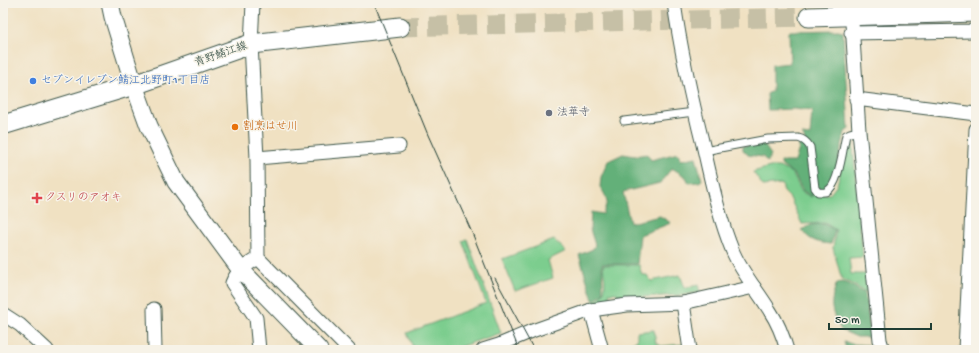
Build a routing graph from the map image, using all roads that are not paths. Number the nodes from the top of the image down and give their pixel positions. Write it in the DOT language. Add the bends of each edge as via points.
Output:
graph roads {
  1 [pos="110,3"];
  2 [pos="252,3"];
  3 [pos="674,3"];
  4 [pos="976,12"];
  5 [pos="809,17"];
  6 [pos="400,28"];
  7 [pos="976,29"];
  8 [pos="251,44"];
  9 [pos="134,85"];
  10 [pos="856,99"];
  11 [pos="694,112"];
  12 [pos="976,114"];
  13 [pos="624,121"];
  14 [pos="3,125"];
  15 [pos="976,129"];
  16 [pos="859,131"];
  17 [pos="398,146"];
  18 [pos="704,151"];
  19 [pos="257,158"];
  20 [pos="258,258"];
  21 [pos="240,269"];
  22 [pos="754,287"];
  23 [pos="683,303"];
  24 [pos="154,309"];
  25 [pos="591,310"];
  26 [pos="3,314"];
  27 [pos="878,344"];
  28 [pos="47,350"];
  29 [pos="155,350"];
  30 [pos="259,350"];
  31 [pos="319,350"];
  32 [pos="349,350"];
  33 [pos="483,350"];
  34 [pos="602,350"];
  35 [pos="690,350"];
  36 [pos="786,350"];
  37 [pos="965,350"];
  1 -- 9 [label="street"];
  2 -- 8 [label="street"];
  3 -- 11 [label="street"];
  4 -- 5 [label="main road"];
  6 -- 8 [label="main road, 青野鯖江線"];
  7 -- 10 [label="street" via="973,31 852,28"];
  8 -- 9 [label="main road, 青野鯖江線"];
  8 -- 19 [label="street"];
  9 -- 14 [label="main road, 青野鯖江線"];
  9 -- 21 [label="street" via="148,126 176,182"];
  10 -- 12 [label="street"];
  10 -- 16 [label="street"];
  11 -- 13 [label="lane"];
  11 -- 18 [label="street"];
  15 -- 37 [label="street"];
  16 -- 18 [label="lane" via="850,132 846,136 836,180 832,188 826,192 818,192 815,188 810,147 802,139 768,139"];
  16 -- 27 [label="street"];
  17 -- 19 [label="street"];
  18 -- 22 [label="street" via="718,210 730,244 739,265"];
  19 -- 20 [label="street"];
  20 -- 21 [label="street"];
  20 -- 32 [label="street"];
  21 -- 30 [label="street" via="232,283 256,318"];
  21 -- 31 [label="street"];
  22 -- 23 [label="street"];
  22 -- 36 [label="street" via="779,326"];
  23 -- 25 [label="street" via="627,305"];
  23 -- 35 [label="street"];
  24 -- 29 [label="street"];
  25 -- 33 [label="street"];
  25 -- 34 [label="street"];
  26 -- 28 [label="street" via="20,325"];
}
